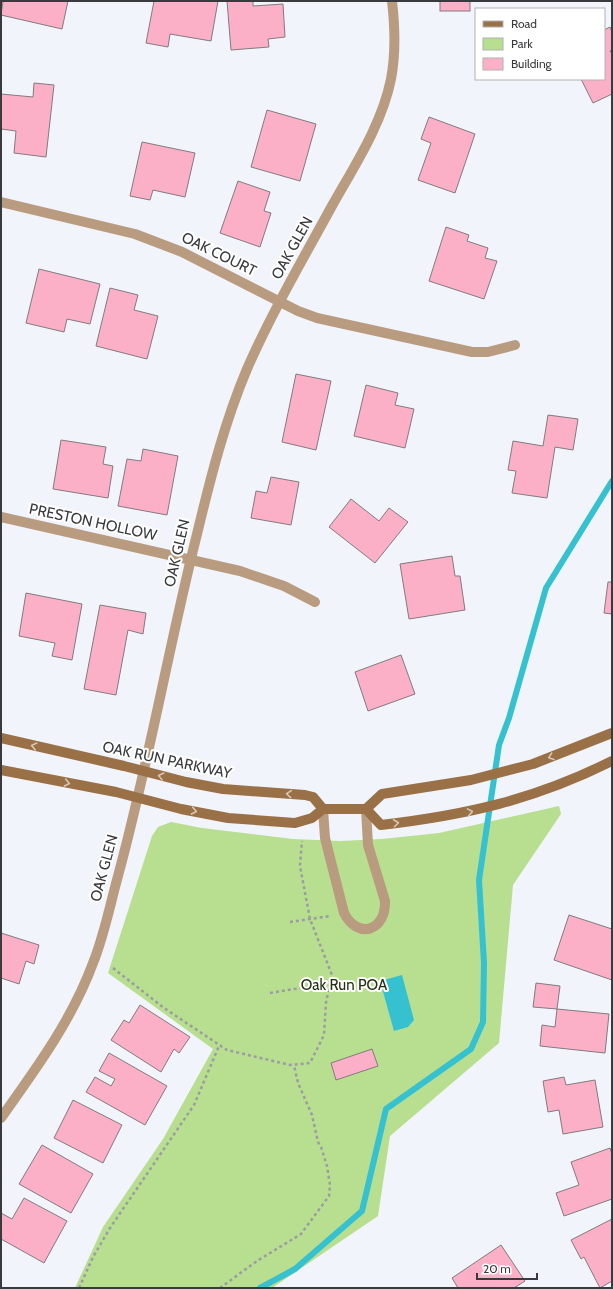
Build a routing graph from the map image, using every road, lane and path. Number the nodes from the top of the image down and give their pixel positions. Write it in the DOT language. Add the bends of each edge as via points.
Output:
graph roads {
  1 [pos="392,1"];
  2 [pos="1,202"];
  3 [pos="278,302"];
  4 [pos="515,345"];
  5 [pos="1,517"];
  6 [pos="190,559"];
  7 [pos="315,602"];
  8 [pos="612,733"];
  9 [pos="1,738"];
  10 [pos="612,761"];
  11 [pos="1,770"];
  12 [pos="144,772"];
  13 [pos="138,798"];
  14 [pos="323,809"];
  15 [pos="366,809"];
  16 [pos="302,841"];
  17 [pos="332,916"];
  18 [pos="310,919"];
  19 [pos="290,922"];
  20 [pos="112,968"];
  21 [pos="331,983"];
  22 [pos="270,994"];
  23 [pos="219,1046"];
  24 [pos="294,1065"];
  25 [pos="1,1118"];
  26 [pos="79,1288"];
  27 [pos="220,1288"];
  1 -- 3 [label="street, OAK GLEN" via="394,57 391,80 383,106 359,159"];
  2 -- 3 [label="street, OAK COURT" via="135,234 182,252"];
  3 -- 4 [label="street, OAK COURT" via="317,318 456,349 488,352"];
  3 -- 6 [label="street, OAK GLEN" via="247,369 229,419 215,460"];
  5 -- 6 [label="street, PRESTON HOLLOW"];
  6 -- 7 [label="street, PRESTON HOLLOW" via="262,577"];
  6 -- 12 [label="street, OAK GLEN"];
  8 -- 15 [label="street, one-way" via="533,764 471,780 382,794"];
  12 -- 9 [label="street, OAK RUN PARKWAY, one-way"];
  15 -- 10 [label="street, one-way" via="381,824 432,819 480,810 538,794"];
  11 -- 13 [label="street, one-way"];
  12 -- 13 [label="street, OAK GLEN"];
  14 -- 12 [label="street, OAK RUN PARKWAY, one-way" via="313,797 305,795 222,789"];
  13 -- 14 [label="street, one-way" via="228,818 295,824 312,818"];
  13 -- 25 [label="street, OAK GLEN" via="94,961 76,1004 50,1048"];
  14 -- 15 [label="street"];
  14 -- 15 [label="street" via="326,846 344,913 354,926 370,928 383,918 385,901 366,836"];
  16 -- 18 [label="path" via="300,866"];
  17 -- 18 [label="path"];
  18 -- 19 [label="path"];
  18 -- 21 [label="path" via="320,950 331,968"];
  20 -- 23 [label="path"];
  21 -- 22 [label="path"];
  21 -- 24 [label="path" via="322,1040 310,1063"];
  23 -- 24 [label="path" via="246,1056"];
  23 -- 26 [label="path" via="194,1105 110,1228"];
  24 -- 27 [label="path" via="321,1147 330,1185 329,1196 301,1234"];
}
